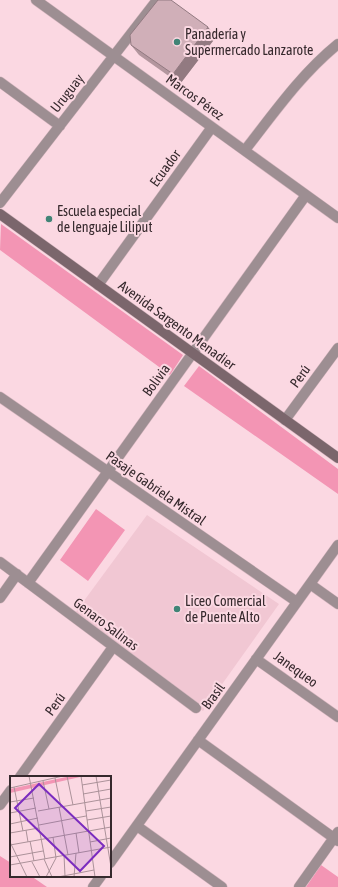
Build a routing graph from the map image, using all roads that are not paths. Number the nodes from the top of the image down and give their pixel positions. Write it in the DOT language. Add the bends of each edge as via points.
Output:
graph roads {
  1 [pos="36,0"];
  2 [pos="157,0"];
  3 [pos="338,44"];
  4 [pos="114,56"];
  5 [pos="0,82"];
  6 [pos="60,126"];
  7 [pos="212,127"];
  8 [pos="244,150"];
  9 [pos="306,195"];
  10 [pos="0,203"];
  11 [pos="0,214"];
  12 [pos="338,218"];
  13 [pos="98,285"];
  14 [pos="338,348"];
  15 [pos="192,353"];
  16 [pos="0,397"];
  17 [pos="285,420"];
  18 [pos="338,458"];
  19 [pos="108,472"];
  20 [pos="338,545"];
  21 [pos="0,562"];
  22 [pos="17,574"];
  23 [pos="28,582"];
  24 [pos="310,584"];
  25 [pos="0,598"];
  26 [pos="297,602"];
  27 [pos="338,604"];
  28 [pos="113,647"];
  29 [pos="256,659"];
  30 [pos="196,708"];
  31 [pos="338,717"];
  32 [pos="198,740"];
  33 [pos="21,776"];
  34 [pos="10,791"];
  35 [pos="0,806"];
  36 [pos="137,826"];
  37 [pos="337,837"];
  38 [pos="111,862"];
  39 [pos="100,877"];
  40 [pos="93,887"];
  41 [pos="222,887"];
  42 [pos="299,887"];
  1 -- 4 [label="street, Marcos Pérez"];
  2 -- 4 [label="street, Uruguay"];
  3 -- 8 [label="street" via="292,90"];
  4 -- 6 [label="street, Uruguay"];
  4 -- 7 [label="street, Marcos Pérez"];
  5 -- 6 [label="street"];
  6 -- 10 [label="street, Uruguay"];
  7 -- 8 [label="street, Marcos Pérez"];
  7 -- 13 [label="street, Ecuador"];
  8 -- 9 [label="street, Marcos Pérez"];
  9 -- 12 [label="street, Marcos Pérez"];
  9 -- 15 [label="street, Bolivia"];
  11 -- 13 [label="main road, Avenida Sargento Menadier"];
  13 -- 15 [label="main road, Avenida Sargento Menadier"];
  14 -- 17 [label="street, Perú"];
  15 -- 17 [label="main road, Avenida Sargento Menadier"];
  15 -- 19 [label="street, Bolivia"];
  16 -- 19 [label="street, Pasaje Gabriela Mistral"];
  17 -- 18 [label="main road, Avenida Sargento Menadier"];
  19 -- 23 [label="street, Bolivia"];
  19 -- 26 [label="street, Pasaje Gabriela Mistral"];
  20 -- 24 [label="street, Brasil"];
  21 -- 22 [label="street, Genaro Salinas"];
  22 -- 23 [label="street, Genaro Salinas"];
  22 -- 25 [label="street"];
  23 -- 28 [label="street, Genaro Salinas"];
  24 -- 26 [label="street, Brasil"];
  24 -- 27 [label="street"];
  26 -- 29 [label="street, Brasil"];
  28 -- 30 [label="street, Genaro Salinas"];
  28 -- 33 [label="street, Perú"];
  29 -- 31 [label="street, Janequeo"];
  29 -- 32 [label="street, Brasil"];
  32 -- 36 [label="street, Brasil"];
  32 -- 37 [label="street"];
  34 -- 35 [label="street"];
  36 -- 38 [label="street, Brasil"];
  36 -- 41 [label="street"];
  37 -- 42 [label="street"];
  39 -- 40 [label="street"];
}
